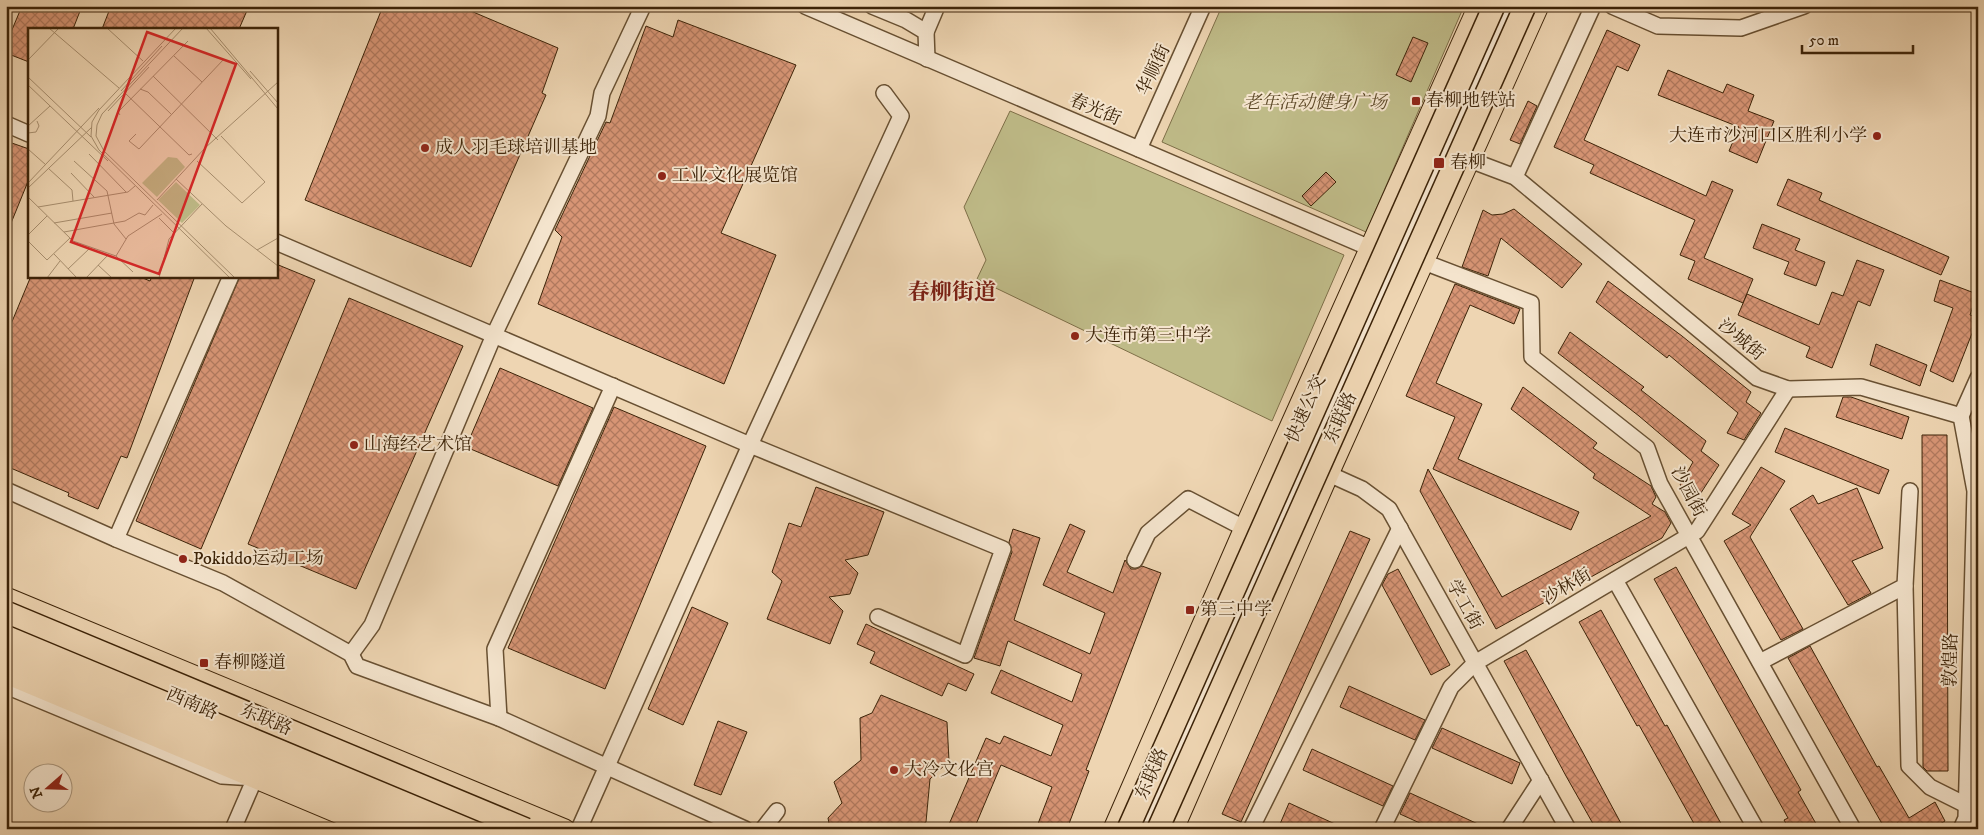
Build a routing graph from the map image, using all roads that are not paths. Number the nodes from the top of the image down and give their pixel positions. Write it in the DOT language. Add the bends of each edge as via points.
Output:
graph roads {
  1 [pos="644,6"];
  2 [pos="805,6"];
  3 [pos="872,6"];
  4 [pos="937,6"];
  5 [pos="1203,6"];
  6 [pos="1478,6"];
  7 [pos="1494,6"];
  8 [pos="1506,6"];
  9 [pos="1512,6"];
  10 [pos="1525,6"];
  11 [pos="1539,6"];
  12 [pos="1593,6"];
  13 [pos="1612,6"];
  14 [pos="1804,6"];
  15 [pos="926,32"];
  16 [pos="928,58"];
  17 [pos="884,93"];
  18 [pos="6,124"];
  19 [pos="28,134"];
  20 [pos="1139,149"];
  21 [pos="1470,160"];
  22 [pos="1515,177"];
  23 [pos="278,243"];
  24 [pos="1370,248"];
  25 [pos="1424,262"];
  26 [pos="231,278"];
  27 [pos="494,336"];
  28 [pos="1978,378"];
  29 [pos="613,386"];
  30 [pos="1788,389"];
  31 [pos="1961,416"];
  32 [pos="750,445"];
  33 [pos="1280,449"];
  34 [pos="1306,463"];
  35 [pos="1329,474"];
  36 [pos="6,490"];
  37 [pos="1910,491"];
  38 [pos="1976,492"];
  39 [pos="1244,528"];
  40 [pos="1400,528"];
  41 [pos="1690,536"];
  42 [pos="116,539"];
  43 [pos="1135,560"];
  44 [pos="1615,580"];
  45 [pos="1905,586"];
  46 [pos="6,597"];
  47 [pos="6,612"];
  48 [pos="878,617"];
  49 [pos="6,626"];
  50 [pos="6,642"];
  51 [pos="351,654"];
  52 [pos="6,657"];
  53 [pos="1974,657"];
  54 [pos="1760,662"];
  55 [pos="1475,664"];
  56 [pos="6,674"];
  57 [pos="6,686"];
  58 [pos="499,718"];
  59 [pos="322,728"];
  60 [pos="607,767"];
  61 [pos="356,773"];
  62 [pos="255,778"];
  63 [pos="1541,780"];
  64 [pos="1966,805"];
  65 [pos="777,811"];
  66 [pos="233,829"];
  67 [pos="375,829"];
  68 [pos="413,829"];
  69 [pos="451,829"];
  70 [pos="489,829"];
  71 [pos="526,829"];
  72 [pos="565,829"];
  73 [pos="579,829"];
  74 [pos="745,829"];
  75 [pos="764,829"];
  76 [pos="1113,829"];
  77 [pos="1128,829"];
  78 [pos="1143,829"];
  79 [pos="1151,829"];
  80 [pos="1158,829"];
  81 [pos="1174,829"];
  82 [pos="1251,829"];
  83 [pos="1382,829"];
  84 [pos="1509,829"];
  85 [pos="1568,829"];
  86 [pos="1756,829"];
  87 [pos="1853,829"];
  88 [pos="1962,829"];
  1 -- 27 [label="street" via="602,94 598,116"];
  2 -- 16 [label="street, 春光街"];
  3 -- 15 [label="street"];
  4 -- 15 [label="street"];
  5 -- 20 [label="street, 华顺街"];
  6 -- 24 [label="main road"];
  7 -- 77 [label="highway, 东联路, bridge"];
  8 -- 34 [label="street, 快速公交"];
  9 -- 34 [label="street, 快速公交"];
  10 -- 80 [label="highway, 东联路, bridge"];
  11 -- 21 [label="main road"];
  12 -- 22 [label="street"];
  13 -- 14 [label="street" via="1658,26 1741,28"];
  15 -- 16 [label="street"];
  16 -- 20 [label="street, 春光街"];
  17 -- 32 [label="street" via="901,116"];
  18 -- 19 [label="street"];
  20 -- 24 [label="street, 春光街"];
  21 -- 22 [label="street, 沙城街"];
  21 -- 25 [label="main road"];
  22 -- 30 [label="street, 沙城街" via="1757,378"];
  23 -- 27 [label="street"];
  24 -- 33 [label="main road"];
  25 -- 35 [label="main road"];
  25 -- 41 [label="street, 沙园街" via="1531,303 1532,357 1647,448 1660,484"];
  26 -- 42 [label="street"];
  27 -- 29 [label="street"];
  27 -- 51 [label="street" via="372,625"];
  28 -- 31 [label="street"];
  29 -- 32 [label="street"];
  29 -- 58 [label="street" via="494,649"];
  30 -- 31 [label="street, 沙城街" via="1861,387"];
  30 -- 41 [label="street, 沙林街" via="1697,531"];
  31 -- 38 [label="street"];
  32 -- 48 [label="street" via="1003,548 965,655"];
  32 -- 60 [label="street"];
  33 -- 34 [label="street, 学工街"];
  33 -- 39 [label="main road"];
  34 -- 35 [label="street, 学工街"];
  34 -- 78 [label="street, 快速公交"];
  34 -- 79 [label="street, 快速公交"];
  35 -- 40 [label="street, 学工街" via="1362,489 1389,509"];
  35 -- 81 [label="main road"];
  36 -- 42 [label="street"];
  37 -- 45 [label="street"];
  38 -- 53 [label="street, 敦煌路"];
  39 -- 43 [label="street" via="1188,499 1148,533"];
  39 -- 76 [label="main road"];
  40 -- 55 [label="street, 学工街"];
  40 -- 82 [label="street"];
  41 -- 44 [label="street, 沙林街"];
  41 -- 54 [label="street, 沙园街"];
  42 -- 51 [label="street" via="223,583"];
  44 -- 55 [label="street, 沙林街"];
  44 -- 86 [label="street"];
  45 -- 54 [label="street"];
  45 -- 64 [label="street" via="1909,766 1930,787"];
  46 -- 59 [label="main road"];
  47 -- 71 [label="highway, 东联路, bridge"];
  49 -- 61 [label="main road, 西南路"];
  50 -- 69 [label="main road, 西南路"];
  51 -- 58 [label="street" via="357,666"];
  52 -- 68 [label="highway"];
  53 -- 64 [label="street, 敦煌路"];
  54 -- 87 [label="street, 沙园街"];
  55 -- 63 [label="street, 学工街"];
  55 -- 83 [label="street, 沙林街" via="1451,687"];
  56 -- 62 [label="main road"];
  57 -- 62 [label="street" via="222,776"];
  58 -- 60 [label="street"];
  59 -- 61 [label="main road"];
  59 -- 72 [label="main road"];
  60 -- 73 [label="street"];
  60 -- 74 [label="street"];
  61 -- 70 [label="main road, 西南路"];
  62 -- 66 [label="street"];
  62 -- 67 [label="main road"];
  63 -- 84 [label="street"];
  63 -- 85 [label="street, 学工街"];
  64 -- 88 [label="street, 敦煌路"];
  65 -- 75 [label="street"];
}
